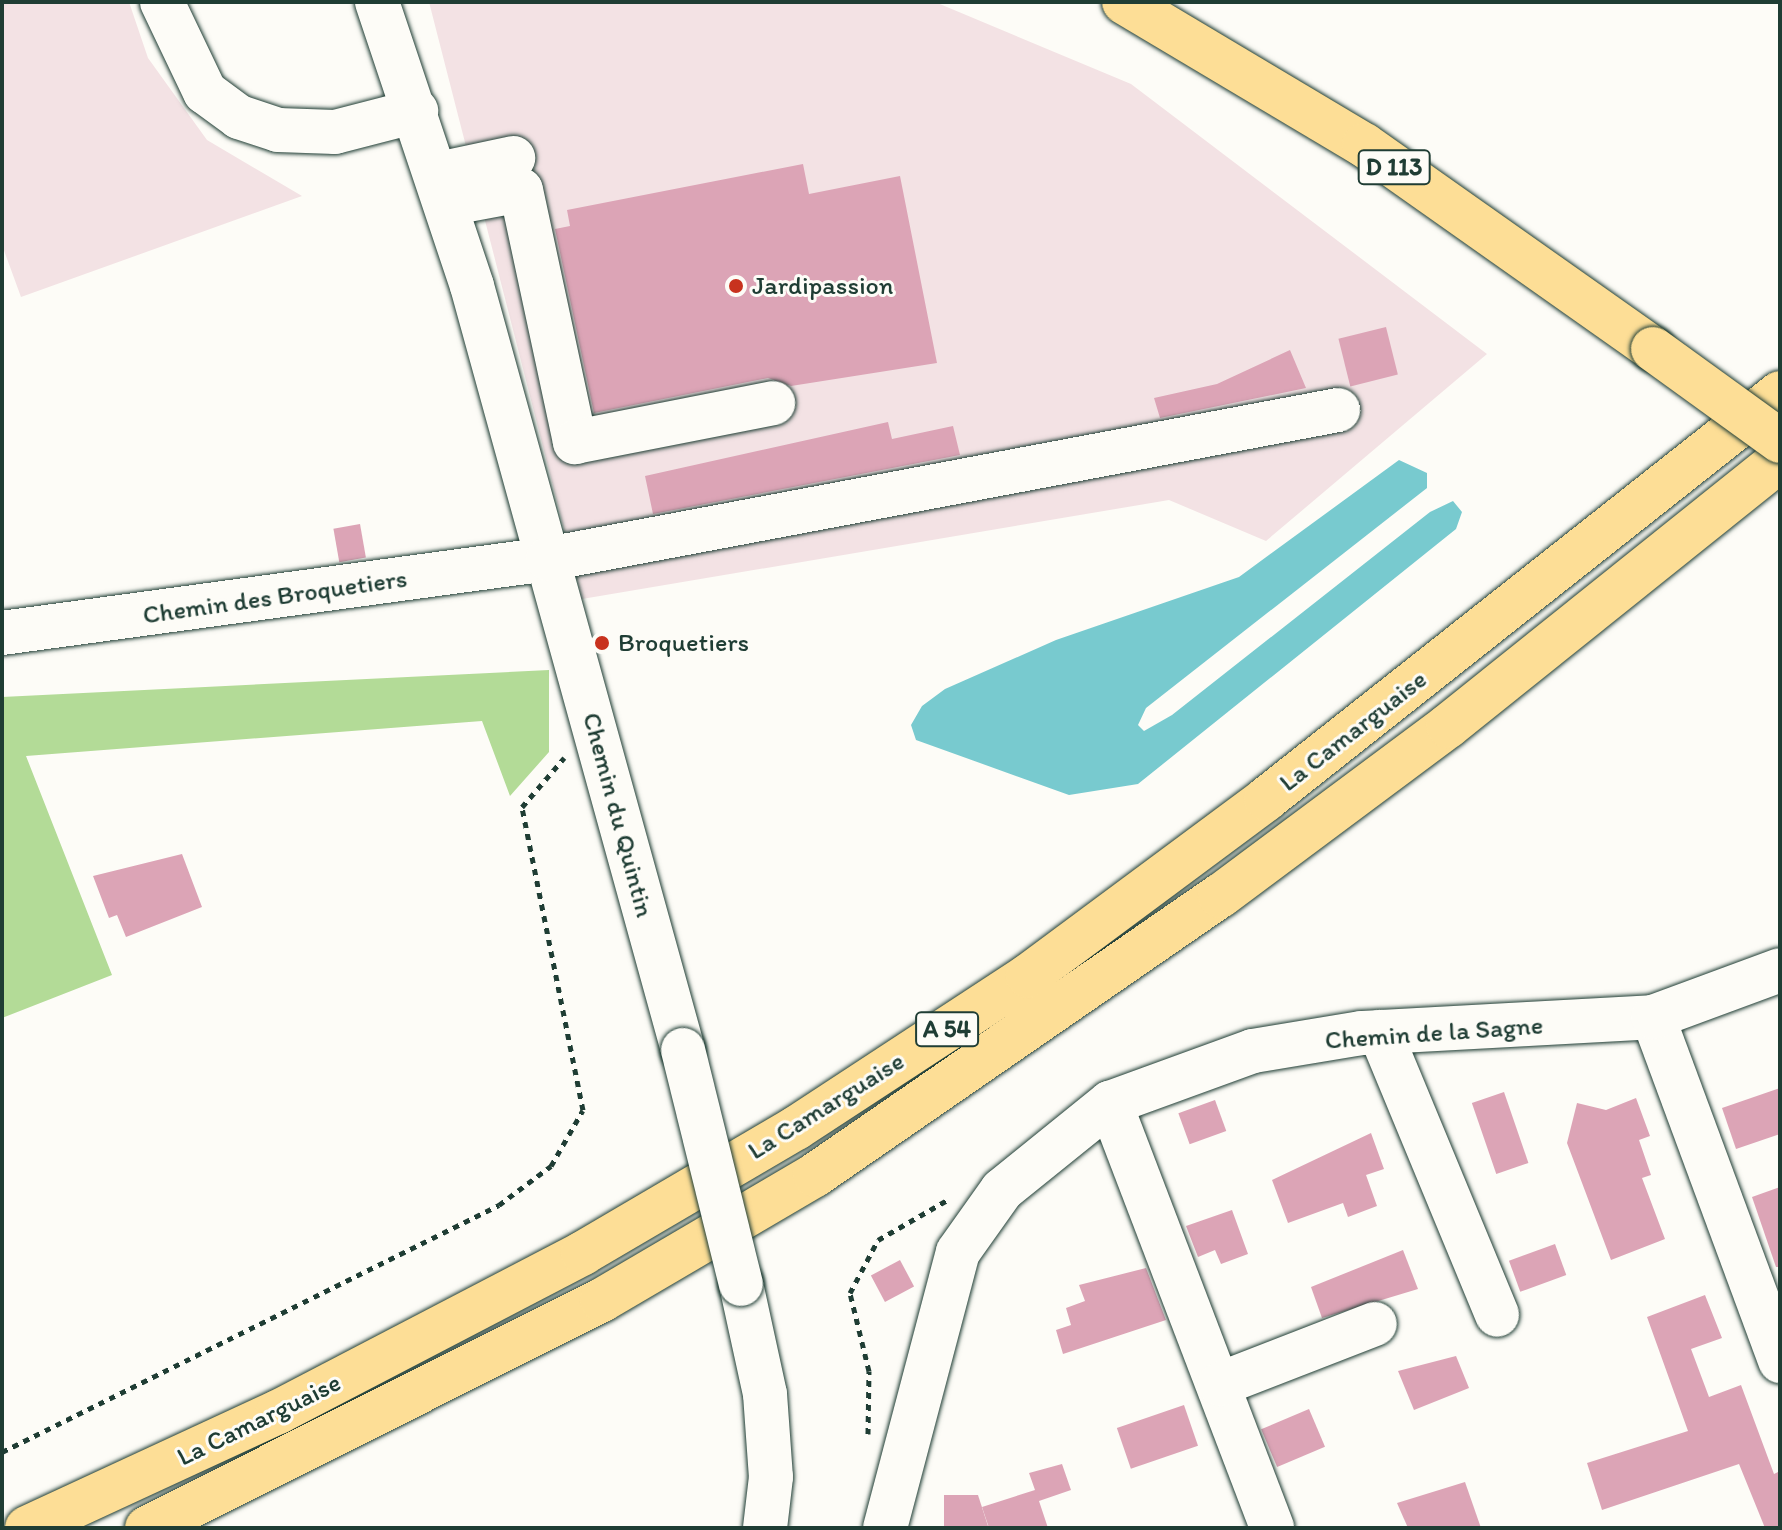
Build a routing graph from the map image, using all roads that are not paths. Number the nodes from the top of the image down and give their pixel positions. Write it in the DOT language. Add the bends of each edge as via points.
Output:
graph roads {
  1 [pos="162,2"];
  2 [pos="355,2"];
  3 [pos="377,2"];
  4 [pos="1124,2"];
  5 [pos="416,111"];
  6 [pos="442,189"];
  7 [pos="1780,393"];
  8 [pos="773,403"];
  9 [pos="1338,410"];
  10 [pos="1780,441"];
  11 [pos="1780,460"];
  12 [pos="548,559"];
  13 [pos="2,633"];
  14 [pos="1780,970"];
  15 [pos="1653,1017"];
  16 [pos="1380,1032"];
  17 [pos="1110,1103"];
  18 [pos="1497,1315"];
  19 [pos="1375,1324"];
  20 [pos="1780,1361"];
  21 [pos="1220,1384"];
  22 [pos="27,1528"];
  23 [pos="147,1528"];
  24 [pos="765,1528"];
  25 [pos="885,1528"];
  26 [pos="1272,1528"];
  1 -- 5 [label="street" via="205,92 239,117 278,130 335,132"];
  2 -- 5 [label="street, Chemin du Quintin" via="392,82"];
  3 -- 5 [label="street, Chemin du Quintin"];
  4 -- 10 [label="main road, D 113, bridge" via="1364,145"];
  5 -- 6 [label="street, Chemin du Quintin"];
  6 -- 8 [label="street" via="517,174 575,442"];
  6 -- 12 [label="street, Chemin du Quintin"];
  7 -- 22 [label="main road, La Camarguaise / A 54" via="1266,799 1028,976 796,1128 583,1253 319,1391"];
  9 -- 12 [label="street, Chemin des Broquetiers"];
  11 -- 23 [label="main road, La Camarguaise / A 54" via="1448,726 1220,896 815,1175 602,1300"];
  12 -- 13 [label="street, Chemin des Broquetiers"];
  12 -- 24 [label="street, Chemin du Quintin, bridge" via="683,1050 741,1284 765,1394 771,1477"];
  14 -- 15 [label="street, Chemin de la Sagne"];
  15 -- 16 [label="street, Chemin de la Sagne"];
  15 -- 20 [label="street"];
  16 -- 17 [label="street, Chemin de la Sagne" via="1253,1051"];
  16 -- 18 [label="street"];
  17 -- 21 [label="street"];
  17 -- 25 [label="street, Chemin de la Sagne" via="1002,1190 958,1252"];
  19 -- 21 [label="street"];
  21 -- 26 [label="street"];
}
